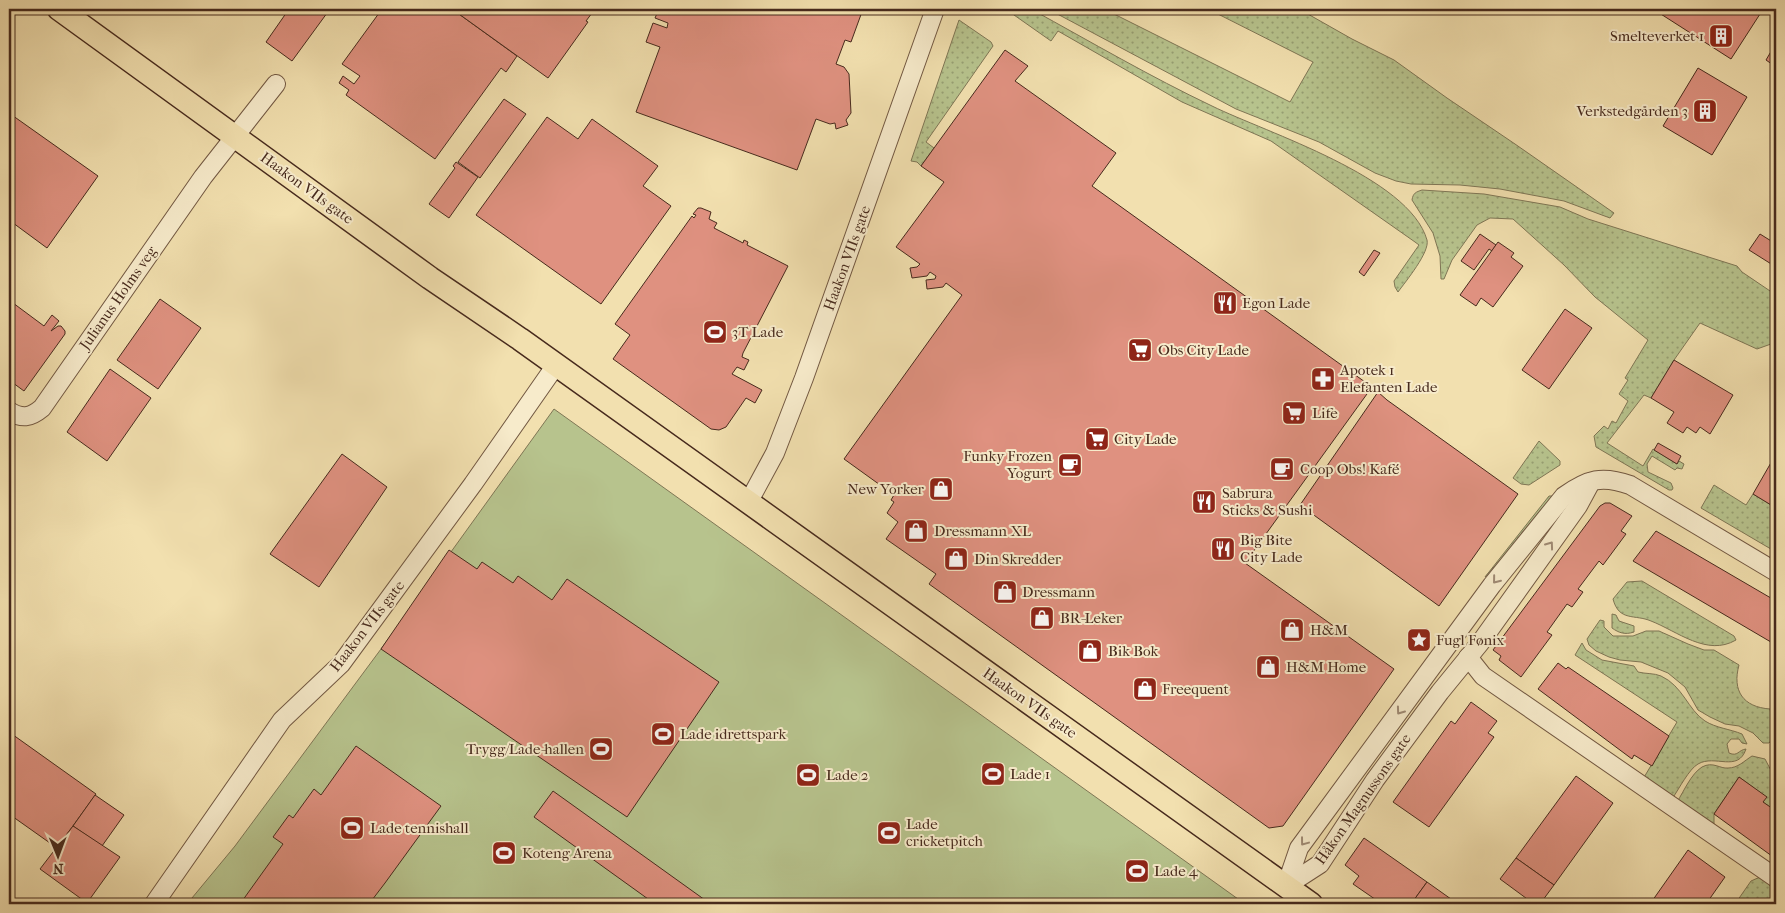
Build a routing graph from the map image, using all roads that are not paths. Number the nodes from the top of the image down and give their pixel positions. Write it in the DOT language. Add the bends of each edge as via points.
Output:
graph roads {
  1 [pos="59,9"];
  2 [pos="936,9"];
  3 [pos="276,84"];
  4 [pos="234,136"];
  5 [pos="556,365"];
  6 [pos="9,411"];
  7 [pos="1592,482"];
  8 [pos="748,503"];
  9 [pos="1776,572"];
  10 [pos="1468,657"];
  11 [pos="1776,878"];
  12 [pos="1286,886"];
  13 [pos="154,904"];
  14 [pos="1311,904"];
  1 -- 4 [label="main road, Haakon VIIs gate"];
  2 -- 8 [label="street, Haakon VIIs gate" via="804,378 775,453"];
  3 -- 4 [label="street"];
  4 -- 5 [label="main road, Haakon VIIs gate"];
  4 -- 6 [label="street, Julianus Holms veg" via="42,408 27,418"];
  5 -- 8 [label="main road, Haakon VIIs gate"];
  5 -- 13 [label="street, Haakon VIIs gate" via="341,664 282,720"];
  7 -- 9 [label="street, Håkon Magnussons gate" via="1614,479 1630,485"];
  10 -- 7 [label="street, Håkon Magnussons gate, one-way"];
  7 -- 12 [label="street, Håkon Magnussons gate, one-way" via="1564,496 1492,585 1299,848"];
  8 -- 12 [label="main road, Haakon VIIs gate"];
  10 -- 11 [label="street" via="1483,676"];
  10 -- 12 [label="street, Håkon Magnussons gate" via="1375,780 1320,864"];
  12 -- 14 [label="main road, Haakon VIIs gate"];
}
